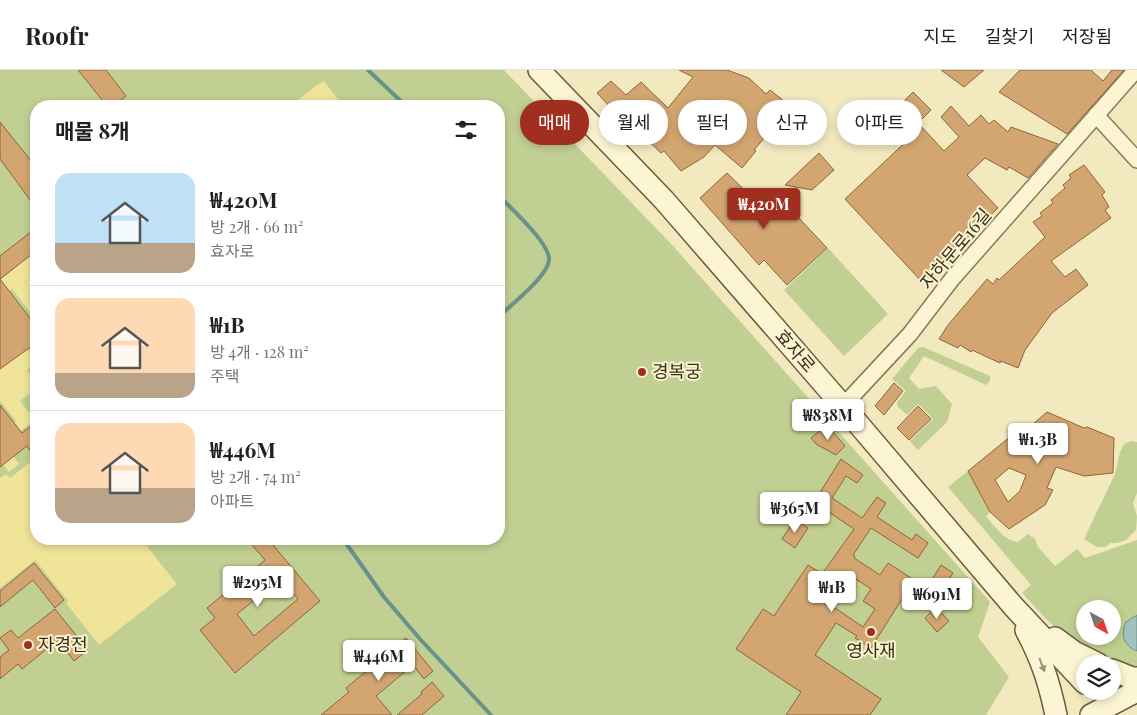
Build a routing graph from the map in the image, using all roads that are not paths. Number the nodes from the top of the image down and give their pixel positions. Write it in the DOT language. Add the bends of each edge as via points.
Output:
graph roads {
  1 [pos="538,70"];
  2 [pos="1136,70"];
  3 [pos="1096,115"];
  4 [pos="1137,160"];
  5 [pos="843,406"];
  6 [pos="1013,606"];
  7 [pos="1080,655"];
  8 [pos="1076,673"];
  9 [pos="1121,673"];
  10 [pos="1137,678"];
  11 [pos="1137,691"];
  12 [pos="1099,711"];
  13 [pos="1056,715"];
  1 -- 5 [label="street, 효자로" via="664,200"];
  2 -- 3 [label="street, 자하문로16길"];
  3 -- 4 [label="street"];
  3 -- 5 [label="street, 자하문로16길" via="952,280 910,334"];
  5 -- 6 [label="street, 효자로"];
  6 -- 7 [label="street"];
  6 -- 8 [label="street, 효자로"];
  6 -- 13 [label="street, one-way" via="1050,684"];
  9 -- 10 [label="street"];
  11 -- 12 [label="street"];
}
